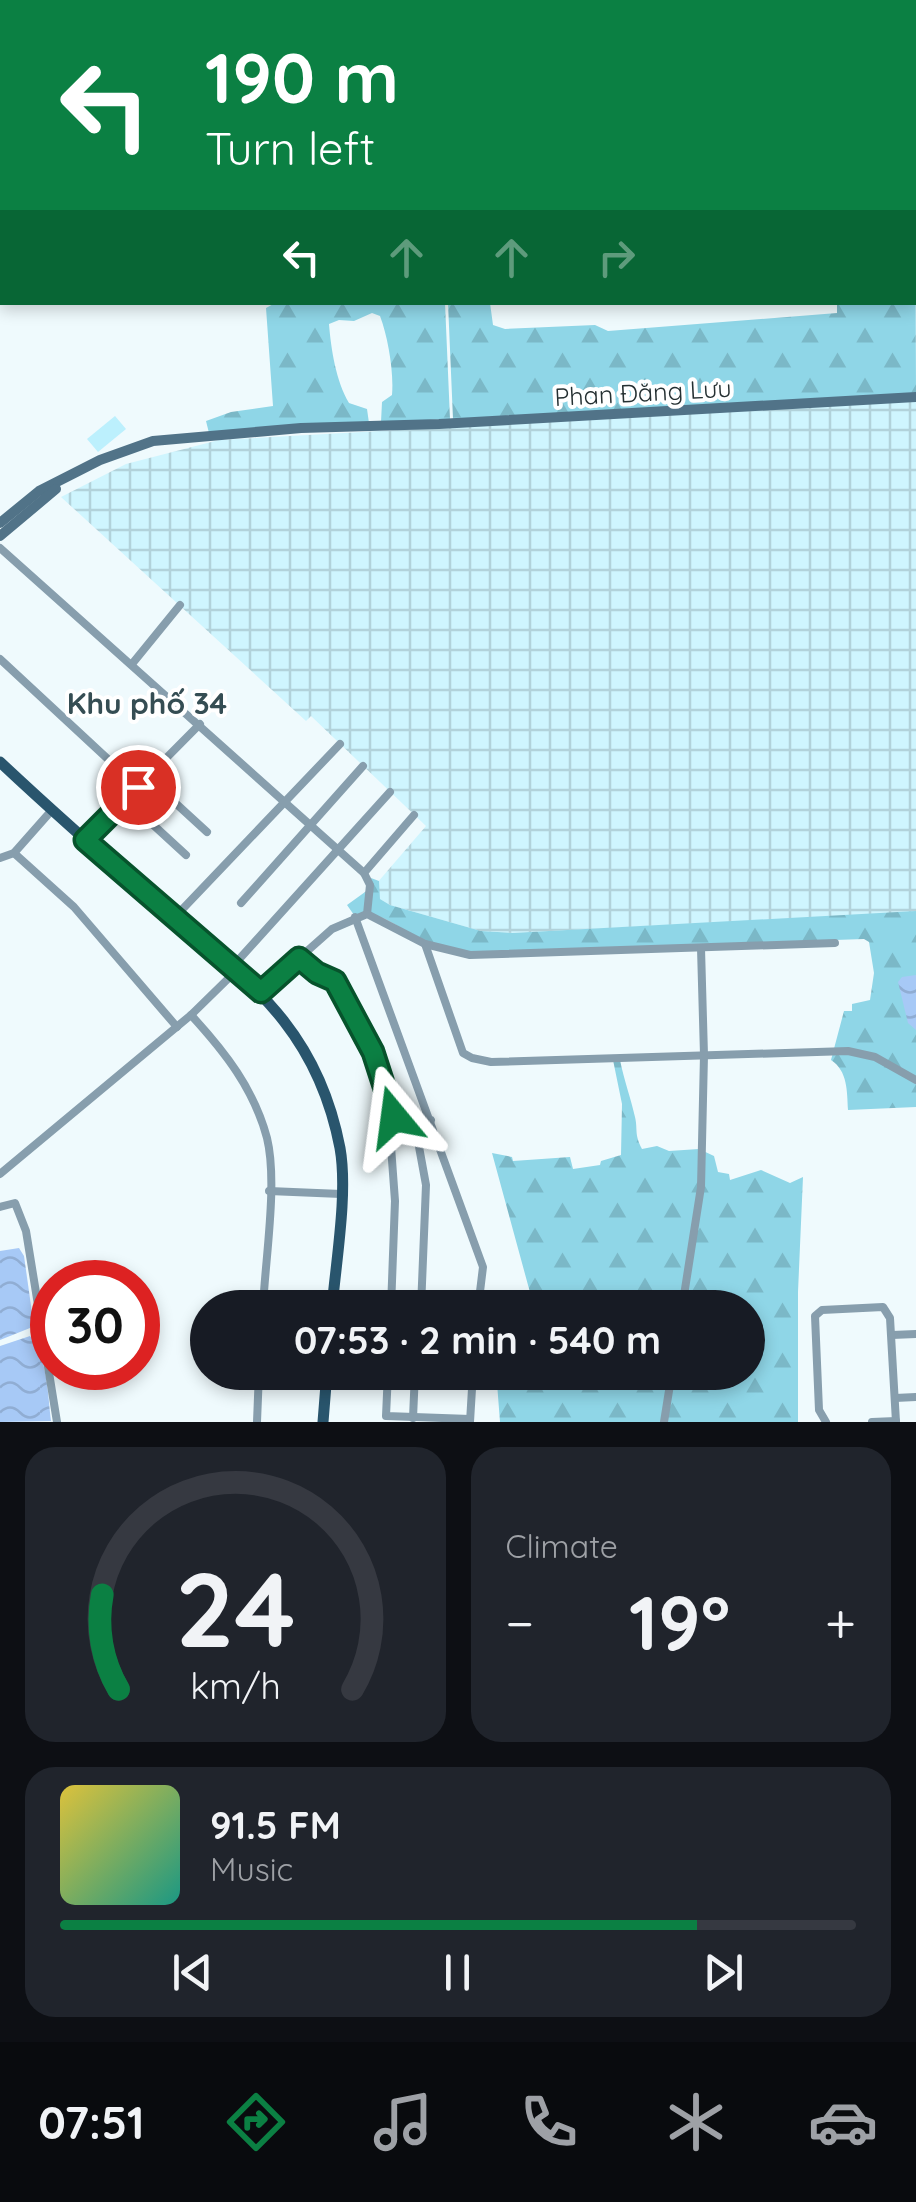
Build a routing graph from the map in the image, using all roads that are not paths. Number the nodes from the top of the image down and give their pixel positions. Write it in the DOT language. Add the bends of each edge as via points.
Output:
graph roads {
  1 [pos="916,397"];
  2 [pos="68,479"];
  3 [pos="0,523"];
  4 [pos="0,536"];
  5 [pos="0,548"];
  6 [pos="180,605"];
  7 [pos="0,659"];
  8 [pos="132,664"];
  9 [pos="200,724"];
  10 [pos="340,744"];
  11 [pos="0,762"];
  12 [pos="363,766"];
  13 [pos="147,778"];
  14 [pos="138,787"];
  15 [pos="390,792"];
  16 [pos="126,799"];
  17 [pos="284,802"];
  18 [pos="52,810"];
  19 [pos="414,815"];
  20 [pos="310,826"];
  21 [pos="207,832"];
  22 [pos="85,840"];
  23 [pos="338,852"];
  24 [pos="14,854"];
  25 [pos="186,856"];
  26 [pos="0,858"];
  27 [pos="364,873"];
  28 [pos="240,903"];
  29 [pos="367,914"];
  30 [pos="355,917"];
  31 [pos="174,918"];
  32 [pos="836,943"];
  33 [pos="424,944"];
  34 [pos="701,948"];
  35 [pos="299,958"];
  36 [pos="235,968"];
  37 [pos="261,992"];
  38 [pos="192,1015"];
  39 [pos="177,1027"];
  40 [pos="704,1055"];
  41 [pos="916,1080"];
  42 [pos="431,1120"];
  43 [pos="396,1122"];
  44 [pos="415,1125"];
  45 [pos="2,1170"];
  46 [pos="269,1191"];
  47 [pos="341,1194"];
  48 [pos="0,1207"];
  49 [pos="264,1290"];
  50 [pos="333,1290"];
  51 [pos="391,1290"];
  52 [pos="422,1290"];
  53 [pos="480,1290"];
  54 [pos="685,1290"];
  55 [pos="916,1334"];
  56 [pos="892,1335"];
  57 [pos="258,1390"];
  58 [pos="326,1390"];
  59 [pos="388,1390"];
  60 [pos="415,1390"];
  61 [pos="472,1390"];
  62 [pos="669,1390"];
  63 [pos="916,1397"];
  64 [pos="895,1398"];
  65 [pos="413,1418"];
  66 [pos="387,1419"];
  67 [pos="428,1420"];
  68 [pos="470,1420"];
  69 [pos="896,1421"];
  70 [pos="57,1422"];
  71 [pos="256,1422"];
  72 [pos="323,1422"];
  73 [pos="664,1422"];
  74 [pos="826,1422"];
  75 [pos="872,1422"];
  1 -- 2 [label="street, Phan Đăng Lưu" via="242,432 153,442"];
  2 -- 3 [label="street" via="38,492"];
  2 -- 4 [label="street"];
  5 -- 8 [label="street"];
  6 -- 8 [label="street"];
  7 -- 14 [label="street"];
  8 -- 9 [label="street"];
  9 -- 13 [label="street"];
  9 -- 17 [label="street"];
  10 -- 17 [label="street"];
  11 -- 18 [label="main road"];
  12 -- 20 [label="street"];
  13 -- 14 [label="street"];
  13 -- 21 [label="street"];
  14 -- 16 [label="street"];
  15 -- 23 [label="street"];
  16 -- 22 [label="street"];
  16 -- 25 [label="street"];
  17 -- 20 [label="street"];
  17 -- 31 [label="street"];
  18 -- 22 [label="main road"];
  18 -- 24 [label="street"];
  19 -- 27 [label="street"];
  20 -- 23 [label="street"];
  20 -- 28 [label="street"];
  22 -- 31 [label="main road"];
  23 -- 27 [label="street"];
  23 -- 36 [label="street"];
  24 -- 26 [label="street"];
  24 -- 39 [label="street" via="74,908"];
  27 -- 29 [label="street" via="370,885"];
  29 -- 30 [label="street"];
  29 -- 33 [label="street"];
  30 -- 35 [label="street"];
  30 -- 42 [label="street"];
  31 -- 36 [label="main road"];
  32 -- 34 [label="street"];
  33 -- 34 [label="street" via="470,955"];
  33 -- 40 [label="street" via="463,1053 472,1058"];
  34 -- 40 [label="street"];
  35 -- 37 [label="street"];
  35 -- 43 [label="street" via="335,981 373,1052"];
  36 -- 37 [label="main road"];
  36 -- 38 [label="street"];
  37 -- 47 [label="main road" via="296,1038 321,1088 340,1150"];
  38 -- 39 [label="street"];
  38 -- 46 [label="street" via="249,1091 267,1140"];
  39 -- 45 [label="street"];
  40 -- 41 [label="street" via="862,1052"];
  40 -- 54 [label="street" via="702,1187"];
  42 -- 44 [label="street"];
  42 -- 53 [label="street" via="483,1266"];
  43 -- 44 [label="street"];
  43 -- 51 [label="street" via="390,1133"];
  44 -- 52 [label="street" via="426,1185"];
  46 -- 47 [label="street"];
  46 -- 49 [label="street"];
  47 -- 50 [label="main road"];
  48 -- 70 [label="street" via="15,1202 26,1231"];
  55 -- 56 [label="street"];
  56 -- 64 [label="street"];
  56 -- 74 [label="street" via="884,1307 822,1310 815,1316 819,1410"];
  57 -- 71 [label="street"];
  58 -- 72 [label="main road"];
  59 -- 66 [label="street"];
  60 -- 65 [label="street"];
  61 -- 68 [label="street"];
  62 -- 73 [label="street"];
  63 -- 64 [label="street"];
  64 -- 69 [label="street"];
  65 -- 66 [label="street"];
  65 -- 67 [label="street"];
  67 -- 68 [label="street"];
  69 -- 75 [label="street"];
}
